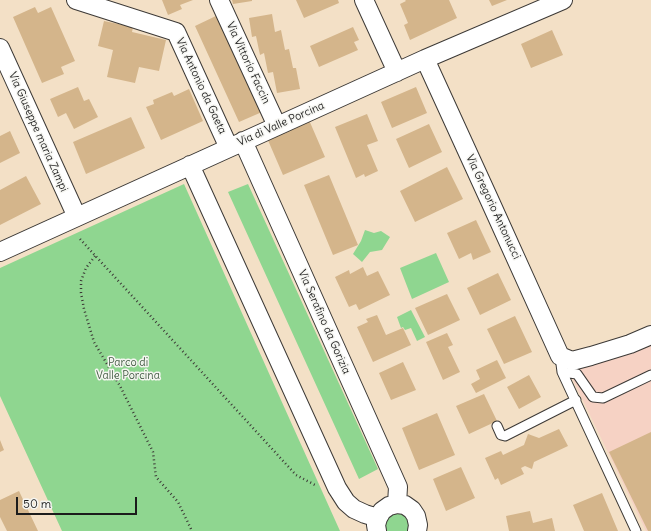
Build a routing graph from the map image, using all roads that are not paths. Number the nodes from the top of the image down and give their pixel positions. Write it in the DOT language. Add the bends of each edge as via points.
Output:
graph roads {
  1 [pos="76,0"];
  2 [pos="218,0"];
  3 [pos="364,0"];
  4 [pos="552,2"];
  5 [pos="0,48"];
  6 [pos="425,59"];
  7 [pos="397,72"];
  8 [pos="277,126"];
  9 [pos="236,144"];
  10 [pos="190,165"];
  11 [pos="77,218"];
  12 [pos="0,252"];
  13 [pos="651,335"];
  14 [pos="561,364"];
  15 [pos="651,375"];
  16 [pos="576,400"];
  17 [pos="497,426"];
  18 [pos="397,504"];
  19 [pos="378,524"];
  20 [pos="417,531"];
  21 [pos="636,531"];
  1 -- 9 [label="street, Via Antonio da Gaeta" via="176,32"];
  2 -- 8 [label="street, Via Vittorio Faccin"];
  3 -- 7 [label="street"];
  4 -- 6 [label="street, Via di Valle Porcina"];
  5 -- 11 [label="street, Via Giuseppe maria Zampi"];
  6 -- 7 [label="street, Via di Valle Porcina"];
  6 -- 14 [label="street, Via Gregorio Antonucci" via="490,199"];
  7 -- 8 [label="street, Via di Valle Porcina"];
  8 -- 9 [label="street, Via di Valle Porcina"];
  9 -- 10 [label="street, Via di Valle Porcina"];
  9 -- 18 [label="street, Via Serafino da Gorizia" via="398,487"];
  10 -- 11 [label="street, Via di Valle Porcina"];
  10 -- 19 [label="street" via="337,488 346,502"];
  11 -- 12 [label="street, Via di Valle Porcina"];
  13 -- 14 [label="street" via="630,344"];
  14 -- 15 [label="lane" via="577,374 593,397 603,398"];
  14 -- 16 [label="lane"];
  16 -- 17 [label="lane" via="505,436 501,435"];
  16 -- 21 [label="lane"];
  18 -- 19 [label="street" via="382,510"];
  18 -- 20 [label="street" via="405,505 412,510 418,524"];
}
